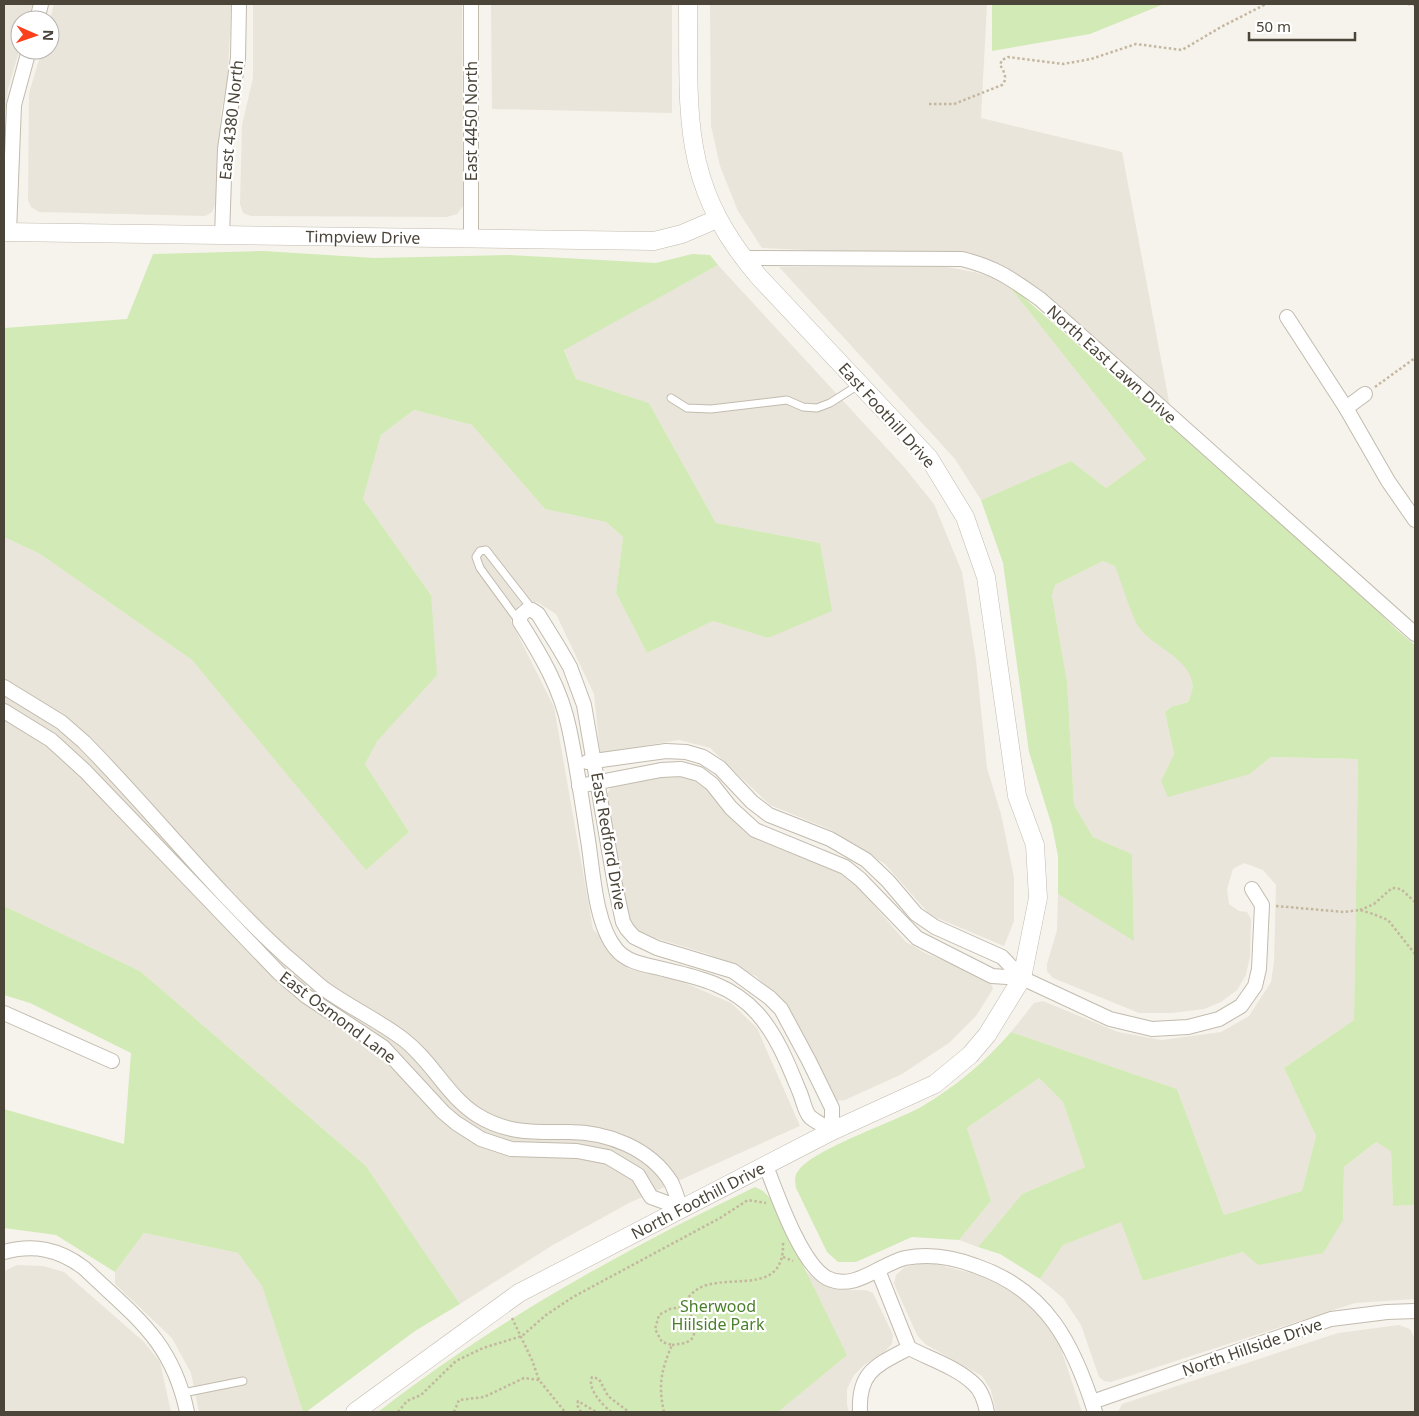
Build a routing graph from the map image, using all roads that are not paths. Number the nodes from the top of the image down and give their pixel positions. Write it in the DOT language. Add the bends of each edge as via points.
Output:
graph roads {
  1 [pos="238,4"];
  2 [pos="471,4"];
  3 [pos="688,4"];
  4 [pos="26,60"];
  5 [pos="717,219"];
  6 [pos="6,232"];
  7 [pos="222,236"];
  8 [pos="472,238"];
  9 [pos="742,258"];
  10 [pos="1287,317"];
  11 [pos="861,384"];
  12 [pos="1365,394"];
  13 [pos="670,398"];
  14 [pos="1346,408"];
  15 [pos="1415,520"];
  16 [pos="532,610"];
  17 [pos="520,622"];
  18 [pos="1415,634"];
  19 [pos="4,687"];
  20 [pos="4,710"];
  21 [pos="595,761"];
  22 [pos="575,764"];
  23 [pos="599,782"];
  24 [pos="579,786"];
  25 [pos="1252,889"];
  26 [pos="1022,978"];
  27 [pos="4,1013"];
  28 [pos="374,1019"];
  29 [pos="362,1034"];
  30 [pos="112,1061"];
  31 [pos="832,1131"];
  32 [pos="643,1155"];
  33 [pos="766,1166"];
  34 [pos="631,1170"];
  35 [pos="681,1208"];
  36 [pos="4,1252"];
  37 [pos="878,1270"];
  38 [pos="1415,1311"];
  39 [pos="909,1348"];
  40 [pos="243,1381"];
  41 [pos="183,1393"];
  42 [pos="1094,1407"];
  43 [pos="187,1412"];
  44 [pos="355,1412"];
  45 [pos="860,1412"];
  46 [pos="986,1412"];
  1 -- 7 [label="street, East 4380 North" via="238,58 225,149"];
  2 -- 8 [label="street, East 4450 North"];
  3 -- 5 [label="street, East Foothill Drive" via="691,142 701,180"];
  4 -- 6 [label="street" via="14,105"];
  5 -- 8 [label="street, Timpview Drive" via="682,234 654,241"];
  5 -- 9 [label="street, East Foothill Drive"];
  6 -- 7 [label="street, Timpview Drive"];
  7 -- 8 [label="street, Timpview Drive"];
  9 -- 11 [label="street, East Foothill Drive"];
  9 -- 18 [label="street, North East Lawn Drive" via="962,259 991,267 1040,299"];
  10 -- 14 [label="street"];
  11 -- 13 [label="lane" via="830,404 817,408 787,400 711,409 687,408"];
  11 -- 26 [label="street, East Foothill Drive" via="929,458 965,517 986,577 1017,796 1035,845 1038,898"];
  12 -- 14 [label="street"];
  14 -- 15 [label="street" via="1388,481"];
  16 -- 17 [label="street" via="523,613"];
  16 -- 17 [label="lane" via="486,550 480,551 476,557 480,568"];
  16 -- 21 [label="street, East Redford Drive" via="538,614 570,667 584,705"];
  17 -- 22 [label="street, East Redford Drive" via="561,699"];
  19 -- 28 [label="street, East Osmond Lane" via="61,722 84,742 286,956 324,988"];
  20 -- 29 [label="street, East Osmond Lane" via="51,740 85,771 279,974"];
  21 -- 22 [label="street"];
  21 -- 23 [label="street, East Redford Drive"];
  21 -- 26 [label="street" via="666,751 703,756 769,815 830,838 866,860 924,921 1002,957"];
  22 -- 24 [label="street, East Redford Drive"];
  23 -- 24 [label="street"];
  23 -- 26 [label="street" via="661,770 681,769 699,774 755,830 846,867 917,938 992,976"];
  23 -- 31 [label="street, East Redford Drive" via="615,885 627,929 634,937 657,948 734,971 770,998 786,1018 832,1108"];
  24 -- 31 [label="street, East Redford Drive" via="596,892 614,947 636,962 695,977 737,995 771,1031 808,1116"];
  25 -- 26 [label="street" via="1262,905 1260,969 1255,986 1240,1006 1219,1019 1152,1029 1110,1019"];
  26 -- 31 [label="street, North Foothill Drive" via="987,1035 956,1068 935,1084"];
  27 -- 30 [label="street"];
  28 -- 29 [label="street"];
  28 -- 32 [label="street, East Osmond Lane" via="405,1040 457,1100 495,1124 528,1133 571,1132 610,1136"];
  29 -- 34 [label="street, East Osmond Lane" via="383,1047 456,1123 481,1140 526,1151 589,1152 608,1157"];
  31 -- 33 [label="street, North Foothill Drive"];
  32 -- 34 [label="street"];
  32 -- 35 [label="street, East Osmond Lane" via="670,1182"];
  33 -- 35 [label="street, North Foothill Drive"];
  33 -- 37 [label="street" via="783,1208 818,1272 829,1278 848,1281"];
  34 -- 35 [label="street, East Osmond Lane" via="642,1180 651,1197"];
  35 -- 44 [label="street, North Foothill Drive" via="519,1293"];
  36 -- 41 [label="street" via="34,1247 55,1251 72,1259 153,1334 164,1349"];
  37 -- 39 [label="street"];
  37 -- 42 [label="street" via="904,1258 945,1257 994,1272 1014,1283 1035,1299 1062,1332"];
  38 -- 42 [label="street, North Hillside Drive" via="1331,1319"];
  39 -- 45 [label="street" via="877,1365 865,1378 859,1397"];
  39 -- 46 [label="street" via="975,1384 984,1399"];
  40 -- 41 [label="lane"];
  41 -- 43 [label="street"];
}
